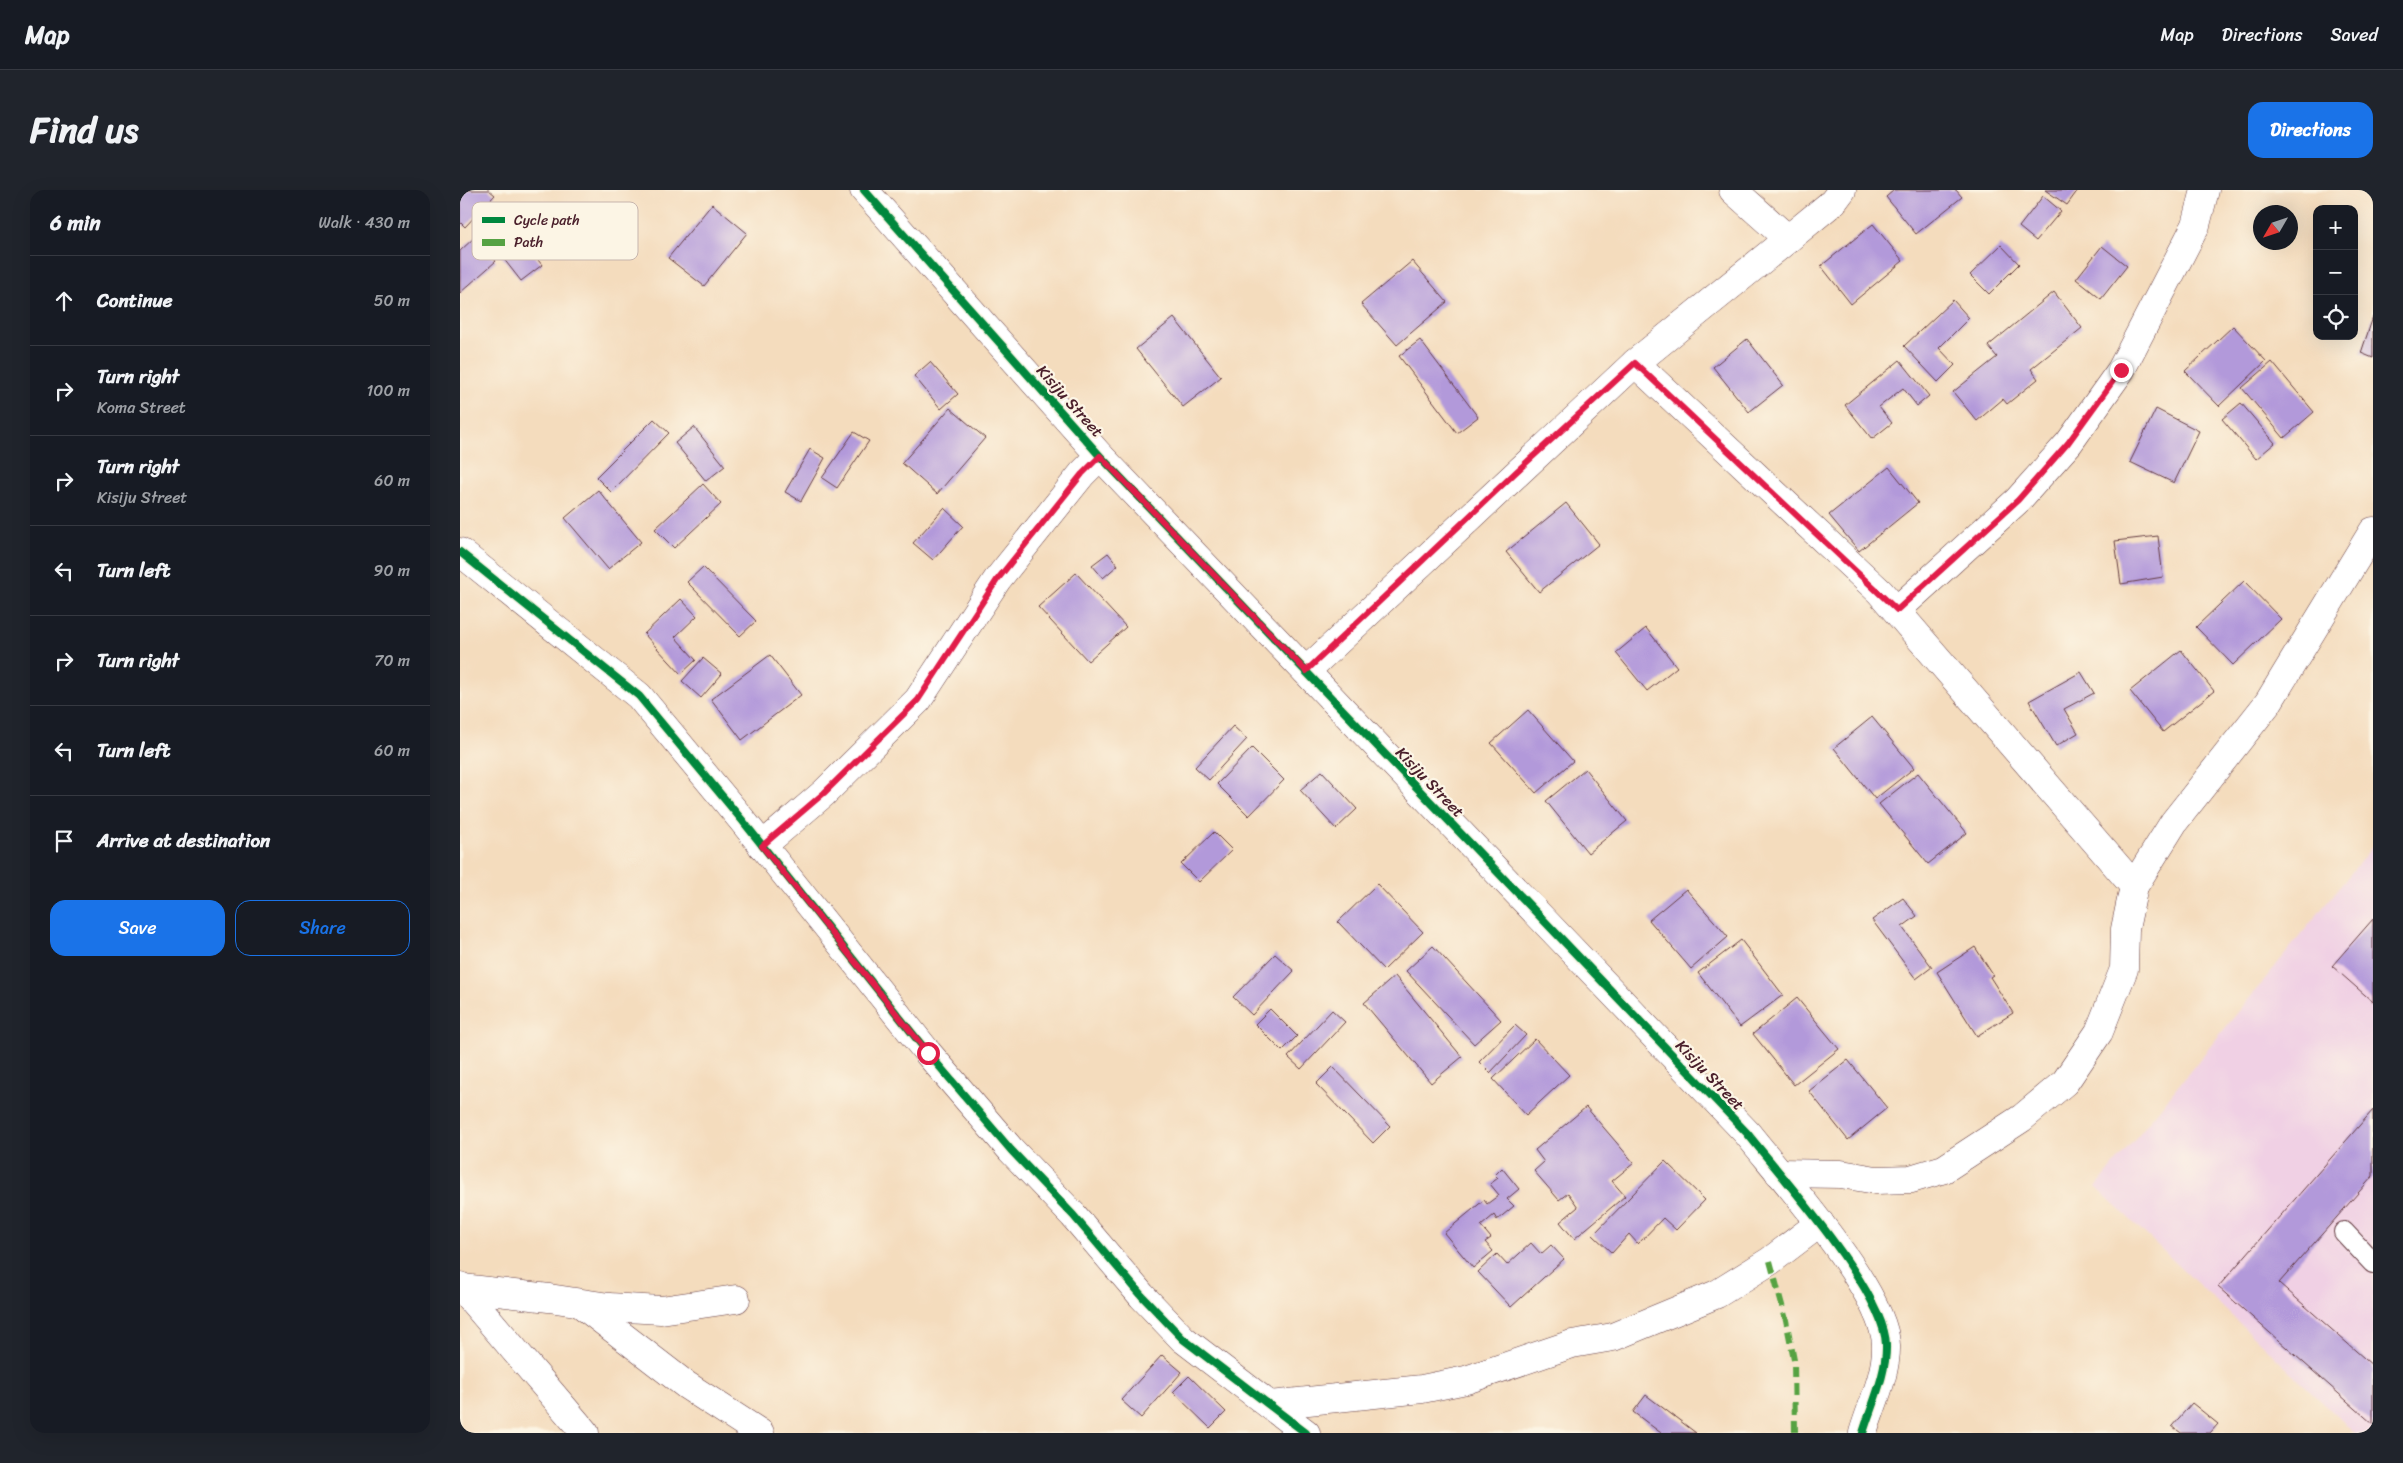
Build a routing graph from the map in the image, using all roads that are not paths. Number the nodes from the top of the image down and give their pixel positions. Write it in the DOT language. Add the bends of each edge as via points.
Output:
graph roads {
  1 [pos="864,190"];
  2 [pos="1733,190"];
  3 [pos="1842,190"];
  4 [pos="2205,190"];
  5 [pos="1788,239"];
  6 [pos="1635,363"];
  7 [pos="1100,456"];
  8 [pos="2373,532"];
  9 [pos="460,552"];
  10 [pos="1897,610"];
  11 [pos="1306,671"];
  12 [pos="762,846"];
  13 [pos="2134,886"];
  14 [pos="1779,1173"];
  15 [pos="1820,1223"];
  16 [pos="2344,1232"];
  17 [pos="2373,1263"];
  18 [pos="461,1287"];
  19 [pos="736,1299"];
  20 [pos="580,1304"];
  21 [pos="1270,1405"];
  22 [pos="585,1433"];
  23 [pos="760,1433"];
  24 [pos="1306,1433"];
  25 [pos="1863,1433"];
  1 -- 7 [label="street, Kisiju Street"];
  2 -- 5 [label="street"];
  3 -- 5 [label="street"];
  4 -- 10 [label="street" via="2196,225 2121,370 2068,443 2018,500"];
  5 -- 6 [label="street"];
  6 -- 10 [label="street"];
  6 -- 11 [label="street"];
  7 -- 11 [label="street, Kisiju Street"];
  7 -- 12 [label="street" via="997,580 918,700 824,793"];
  8 -- 13 [label="street" via="2268,703 2174,822"];
  9 -- 12 [label="street" via="639,696"];
  10 -- 13 [label="street"];
  11 -- 14 [label="street, Kisiju Street" via="1747,1133"];
  12 -- 21 [label="street" via="928,1053 1142,1296 1183,1339"];
  13 -- 14 [label="street" via="2124,929 2124,969 2099,1032 2065,1082 2022,1118 1944,1169 1911,1178 1876,1180 1841,1174"];
  14 -- 15 [label="street, Kisiju Street"];
  15 -- 21 [label="street" via="1770,1261 1717,1294 1613,1337 1572,1344 1466,1380 1422,1389"];
  15 -- 25 [label="street, Kisiju Street" via="1866,1292 1883,1328 1886,1345 1882,1372"];
  16 -- 17 [label="lane"];
  18 -- 20 [label="street"];
  18 -- 22 [label="street"];
  19 -- 20 [label="street" via="661,1310"];
  20 -- 23 [label="street" via="686,1385"];
  21 -- 24 [label="street"];
}
